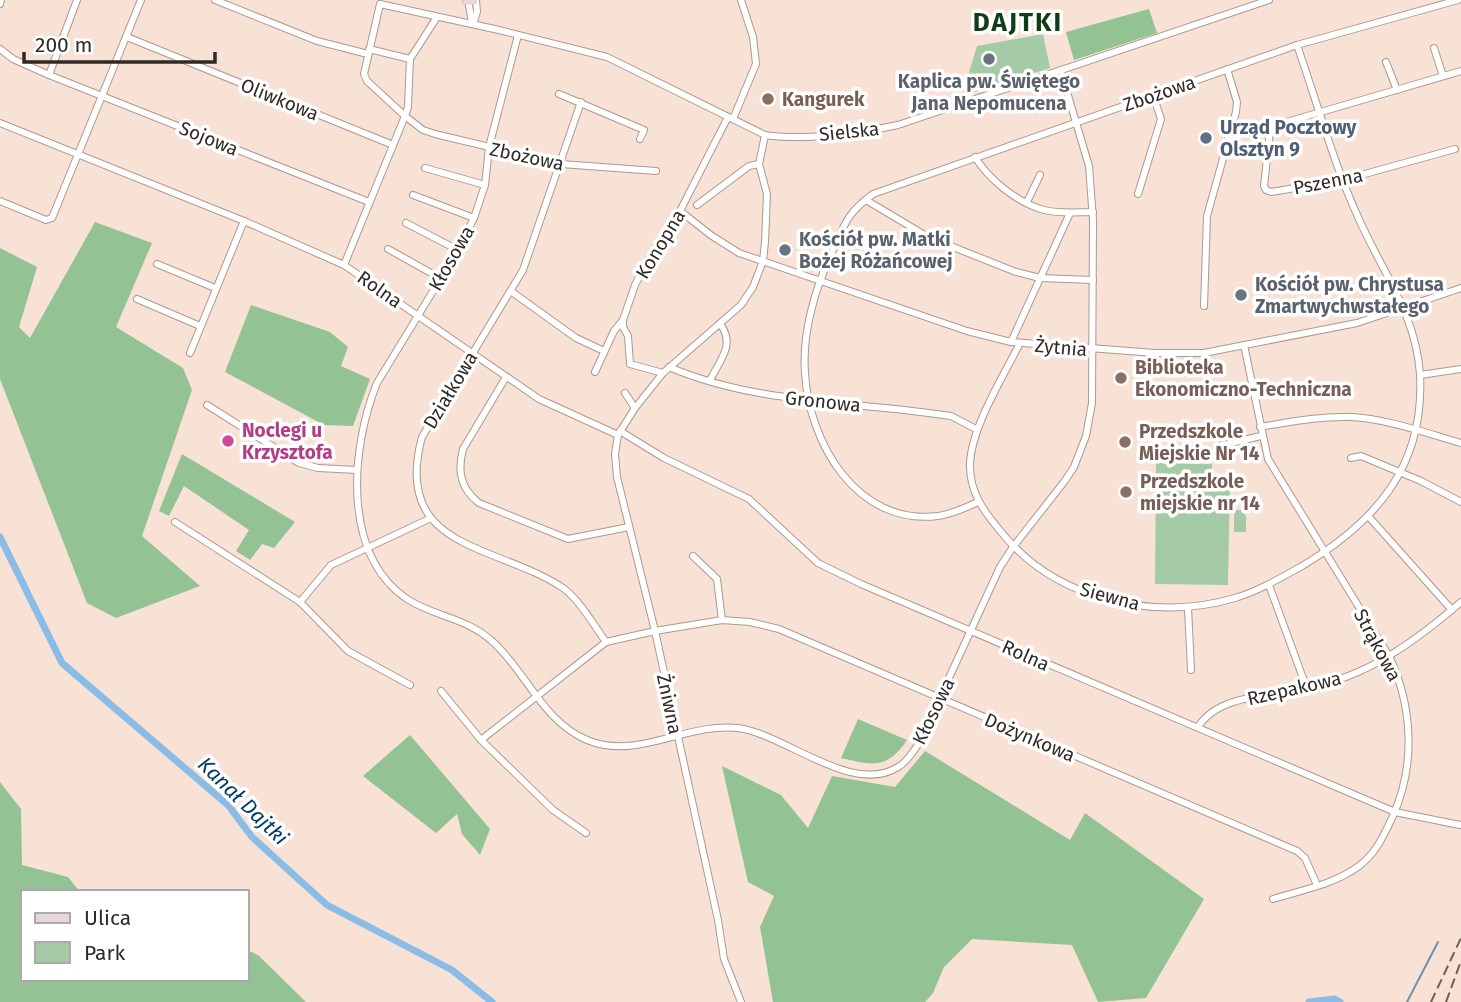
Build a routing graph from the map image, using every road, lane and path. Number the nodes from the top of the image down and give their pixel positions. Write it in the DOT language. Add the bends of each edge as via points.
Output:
graph roads {
  1 [pos="77,0"];
  2 [pos="141,0"];
  3 [pos="215,0"];
  4 [pos="471,0"];
  5 [pos="741,0"];
  6 [pos="1269,0"];
  7 [pos="1458,0"];
  8 [pos="380,5"];
  9 [pos="437,17"];
  10 [pos="472,24"];
  11 [pos="518,35"];
  12 [pos="127,37"];
  13 [pos="1297,45"];
  14 [pos="1434,48"];
  15 [pos="0,49"];
  16 [pos="368,52"];
  17 [pos="410,59"];
  18 [pos="1386,62"];
  19 [pos="1227,69"];
  20 [pos="1461,71"];
  21 [pos="1061,72"];
  22 [pos="49,75"];
  23 [pos="1443,76"];
  24 [pos="1396,90"];
  25 [pos="559,94"];
  26 [pos="102,95"];
  27 [pos="1153,95"];
  28 [pos="582,102"];
  29 [pos="1320,112"];
  30 [pos="405,116"];
  31 [pos="730,118"];
  32 [pos="1076,122"];
  33 [pos="0,123"];
  34 [pos="765,135"];
  35 [pos="640,139"];
  36 [pos="393,145"];
  37 [pos="489,148"];
  38 [pos="1455,149"];
  39 [pos="78,155"];
  40 [pos="975,158"];
  41 [pos="561,164"];
  42 [pos="760,164"];
  43 [pos="425,168"];
  44 [pos="656,171"];
  45 [pos="1040,175"];
  46 [pos="1343,180"];
  47 [pos="485,185"];
  48 [pos="1138,194"];
  49 [pos="413,195"];
  50 [pos="866,200"];
  51 [pos="0,201"];
  52 [pos="369,202"];
  53 [pos="1027,202"];
  54 [pos="697,205"];
  55 [pos="680,211"];
  56 [pos="1093,212"];
  57 [pos="1070,213"];
  58 [pos="474,218"];
  59 [pos="244,221"];
  60 [pos="406,223"];
  61 [pos="388,249"];
  62 [pos="458,250"];
  63 [pos="763,261"];
  64 [pos="157,264"];
  65 [pos="344,265"];
  66 [pos="440,278"];
  67 [pos="1040,278"];
  68 [pos="1093,279"];
  69 [pos="820,280"];
  70 [pos="215,288"];
  71 [pos="1461,288"];
  72 [pos="512,292"];
  73 [pos="137,299"];
  74 [pos="1204,306"];
  75 [pos="1405,308"];
  76 [pos="417,314"];
  77 [pos="622,320"];
  78 [pos="720,324"];
  79 [pos="200,326"];
  80 [pos="1011,342"];
  81 [pos="1020,343"];
  82 [pos="1244,345"];
  83 [pos="1093,350"];
  84 [pos="604,351"];
  85 [pos="190,353"];
  86 [pos="472,354"];
  87 [pos="1461,369"];
  88 [pos="666,370"];
  89 [pos="595,372"];
  90 [pos="1420,376"];
  91 [pos="506,377"];
  92 [pos="710,380"];
  93 [pos="625,393"];
  94 [pos="808,400"];
  95 [pos="207,405"];
  96 [pos="635,408"];
  97 [pos="1260,427"];
  98 [pos="976,429"];
  99 [pos="1415,430"];
  100 [pos="619,433"];
  101 [pos="1261,436"];
  102 [pos="1461,443"];
  103 [pos="1222,445"];
  104 [pos="1351,458"];
  105 [pos="357,470"];
  106 [pos="1400,473"];
  107 [pos="978,502"];
  108 [pos="1461,502"];
  109 [pos="1369,517"];
  110 [pos="431,518"];
  111 [pos="175,522"];
  112 [pos="629,527"];
  113 [pos="1013,547"];
  114 [pos="369,549"];
  115 [pos="1325,552"];
  116 [pos="693,556"];
  117 [pos="1269,585"];
  118 [pos="300,602"];
  119 [pos="1461,602"];
  120 [pos="1188,608"];
  121 [pos="1452,610"];
  122 [pos="722,620"];
  123 [pos="971,630"];
  124 [pos="655,631"];
  125 [pos="606,642"];
  126 [pos="1388,656"];
  127 [pos="1191,670"];
  128 [pos="410,685"];
  129 [pos="1307,689"];
  130 [pos="441,691"];
  131 [pos="535,696"];
  132 [pos="941,699"];
  133 [pos="1198,727"];
  134 [pos="677,737"];
  135 [pos="481,740"];
  136 [pos="1395,812"];
  137 [pos="1460,825"];
  138 [pos="586,833"];
  139 [pos="1317,886"];
  140 [pos="1273,899"];
  141 [pos="741,1002"];
  1 -- 22 [label="street"];
  2 -- 12 [label="street"];
  3 -- 16 [label="street" via="317,41"];
  4 -- 10 [label="street"];
  5 -- 31 [label="street, Konopna" via="756,64"];
  6 -- 21 [label="street, Sielska"];
  7 -- 13 [label="street, Zbożowa"];
  8 -- 9 [label="street, Sielska"];
  8 -- 16 [label="street, Zbożowa"];
  9 -- 10 [label="street, Sielska"];
  9 -- 17 [label="street"];
  10 -- 11 [label="street, Sielska"];
  11 -- 31 [label="street, Sielska" via="607,57"];
  11 -- 37 [label="street, Kłosowa"];
  12 -- 26 [label="street"];
  12 -- 36 [label="street, Oliwkowa"];
  13 -- 19 [label="street, Zbożowa"];
  13 -- 29 [label="street, Siewna"];
  14 -- 23 [label="street"];
  15 -- 22 [label="street, Sojowa" via="13,60"];
  16 -- 17 [label="street"];
  16 -- 30 [label="street, Zbożowa" via="367,81"];
  17 -- 30 [label="street"];
  18 -- 24 [label="street"];
  19 -- 27 [label="street, Zbożowa"];
  19 -- 74 [label="street" via="1237,102 1207,216"];
  20 -- 23 [label="street, Pszenna"];
  21 -- 32 [label="street, Kłosowa"];
  21 -- 34 [label="street, Sielska" via="877,130"];
  22 -- 26 [label="street, Sojowa"];
  23 -- 24 [label="street, Pszenna"];
  24 -- 29 [label="street, Pszenna"];
  25 -- 28 [label="street"];
  26 -- 39 [label="street"];
  26 -- 52 [label="street, Sojowa"];
  27 -- 32 [label="street, Zbożowa"];
  27 -- 48 [label="street" via="1161,119"];
  28 -- 35 [label="street" via="644,130"];
  28 -- 41 [label="street, Działkowa"];
  29 -- 46 [label="street, Siewna"];
  29 -- 46 [label="street, Pszenna" via="1273,126 1264,186 1271,192"];
  30 -- 36 [label="street"];
  30 -- 37 [label="street, Zbożowa" via="423,130"];
  31 -- 34 [label="street, Sielska"];
  31 -- 55 [label="street, Konopna"];
  32 -- 40 [label="street, Zbożowa"];
  32 -- 56 [label="street, Kłosowa" via="1089,166"];
  33 -- 39 [label="street, Rolna"];
  34 -- 42 [label="street"];
  36 -- 52 [label="street"];
  37 -- 41 [label="street, Zbożowa"];
  37 -- 47 [label="street, Kłosowa"];
  38 -- 46 [label="street, Pszenna"];
  39 -- 51 [label="street" via="52,218 46,220"];
  39 -- 59 [label="street, Rolna"];
  40 -- 50 [label="street, Zbożowa"];
  40 -- 53 [label="street" via="992,177"];
  41 -- 44 [label="street, Zbożowa"];
  41 -- 72 [label="street, Działkowa"];
  42 -- 54 [label="street" via="749,166"];
  42 -- 63 [label="street" via="767,194"];
  43 -- 47 [label="street"];
  45 -- 53 [label="street"];
  46 -- 75 [label="street, Siewna" via="1366,236"];
  47 -- 58 [label="street, Kłosowa"];
  49 -- 58 [label="street"];
  50 -- 67 [label="street" via="928,237"];
  50 -- 69 [label="street" via="850,212"];
  52 -- 65 [label="street"];
  53 -- 57 [label="street"];
  55 -- 63 [label="street, Żytnia" via="739,253"];
  55 -- 77 [label="street, Konopna" via="648,260"];
  56 -- 57 [label="street"];
  56 -- 68 [label="street, Kłosowa"];
  57 -- 67 [label="street"];
  58 -- 62 [label="street, Kłosowa"];
  59 -- 65 [label="street, Rolna"];
  59 -- 70 [label="street"];
  60 -- 62 [label="street"];
  61 -- 66 [label="street"];
  62 -- 66 [label="street, Kłosowa"];
  63 -- 69 [label="street, Żytnia"];
  63 -- 78 [label="street" via="753,287"];
  64 -- 70 [label="street"];
  65 -- 76 [label="street, Rolna"];
  66 -- 76 [label="street, Kłosowa"];
  67 -- 68 [label="street"];
  67 -- 80 [label="street"];
  68 -- 83 [label="street, Kłosowa"];
  69 -- 80 [label="street, Żytnia"];
  69 -- 94 [label="street" via="804,355"];
  70 -- 79 [label="street"];
  71 -- 75 [label="street, Żytnia"];
  72 -- 84 [label="street" via="576,338"];
  72 -- 86 [label="street, Działkowa"];
  73 -- 79 [label="street"];
  75 -- 82 [label="street, Żytnia" via="1357,323"];
  75 -- 90 [label="street, Siewna"];
  76 -- 86 [label="street, Rolna"];
  76 -- 105 [label="street, Kłosowa" via="368,404"];
  77 -- 84 [label="street, Konopna"];
  77 -- 88 [label="street, Gronowa" via="629,364"];
  78 -- 88 [label="street"];
  78 -- 92 [label="street" via="728,344"];
  79 -- 85 [label="street"];
  80 -- 81 [label="street, Żytnia"];
  81 -- 83 [label="street, Żytnia"];
  81 -- 98 [label="street, Siewna"];
  82 -- 83 [label="street, Żytnia" via="1200,353"];
  82 -- 97 [label="street, Strąkowa"];
  83 -- 113 [label="street, Kłosowa" via="1091,412 1079,455 1064,482"];
  84 -- 89 [label="street, Konopna"];
  86 -- 91 [label="street, Rolna"];
  86 -- 110 [label="street, Działkowa" via="426,428 418,452 417,483"];
  87 -- 90 [label="street"];
  88 -- 92 [label="street, Gronowa"];
  88 -- 96 [label="street"];
  90 -- 99 [label="street, Siewna"];
  91 -- 100 [label="street, Rolna" via="539,399"];
  91 -- 112 [label="street" via="463,449 460,477 467,493 479,503 568,539"];
  92 -- 94 [label="street, Gronowa"];
  93 -- 96 [label="street"];
  94 -- 98 [label="street, Gronowa" via="951,416"];
  94 -- 107 [label="street" via="833,461 865,498 901,515 919,517 940,516"];
  95 -- 105 [label="street" via="299,463"];
  96 -- 100 [label="street"];
  97 -- 99 [label="street" via="1353,417"];
  97 -- 101 [label="street, Strąkowa"];
  98 -- 107 [label="street, Siewna" via="970,466"];
  99 -- 102 [label="street"];
  99 -- 106 [label="street, Siewna"];
  100 -- 112 [label="street, Żniwna" via="617,477"];
  100 -- 123 [label="street, Rolna" via="749,499 818,563"];
  101 -- 103 [label="street"];
  101 -- 115 [label="street, Strąkowa" via="1279,478"];
  104 -- 106 [label="street" via="1361,456"];
  105 -- 114 [label="street, Kłosowa" via="358,505"];
  106 -- 108 [label="street"];
  106 -- 109 [label="street, Siewna"];
  107 -- 113 [label="street, Siewna"];
  109 -- 115 [label="street, Siewna"];
  109 -- 121 [label="street"];
  110 -- 114 [label="street"];
  110 -- 125 [label="street, Działkowa" via="448,535 565,589"];
  111 -- 118 [label="street"];
  112 -- 124 [label="street, Żniwna"];
  113 -- 120 [label="street, Siewna" via="1046,573 1085,592 1137,605"];
  113 -- 123 [label="street, Kłosowa"];
  114 -- 118 [label="street" via="331,565"];
  114 -- 131 [label="street, Kłosowa" via="391,585 407,599 464,622 495,643"];
  115 -- 117 [label="street, Siewna"];
  115 -- 126 [label="street, Strąkowa"];
  116 -- 122 [label="street" via="718,579"];
  117 -- 120 [label="street, Siewna"];
  117 -- 129 [label="street"];
  118 -- 128 [label="street" via="348,651"];
  119 -- 121 [label="street, Rzepakowa"];
  120 -- 127 [label="street"];
  121 -- 126 [label="street, Rzepakowa"];
  122 -- 124 [label="street, Dożynkowa"];
  122 -- 132 [label="street, Dożynkowa" via="779,629"];
  123 -- 132 [label="street, Kłosowa"];
  123 -- 133 [label="street, Rolna"];
  124 -- 125 [label="street, Dożynkowa"];
  124 -- 134 [label="street, Żniwna"];
  125 -- 131 [label="street, Dożynkowa"];
  126 -- 129 [label="street, Rzepakowa"];
  126 -- 136 [label="street, Strąkowa" via="1402,691 1409,737 1406,775"];
  129 -- 133 [label="street, Rzepakowa" via="1233,702 1217,708"];
  130 -- 135 [label="street"];
  131 -- 134 [label="street, Kłosowa" via="556,720 589,741 628,747"];
  131 -- 135 [label="street, Dożynkowa"];
  132 -- 134 [label="street, Kłosowa" via="919,743 900,766 872,774 842,770 740,728"];
  132 -- 139 [label="street, Dożynkowa" via="1297,851"];
  133 -- 136 [label="street, Rolna"];
  134 -- 141 [label="street, Żniwna" via="724,959"];
  135 -- 138 [label="street" via="554,810"];
  136 -- 137 [label="street, Rolna"];
  136 -- 139 [label="street, Strąkowa" via="1368,858 1342,877"];
  139 -- 140 [label="street, Strąkowa"];
}
